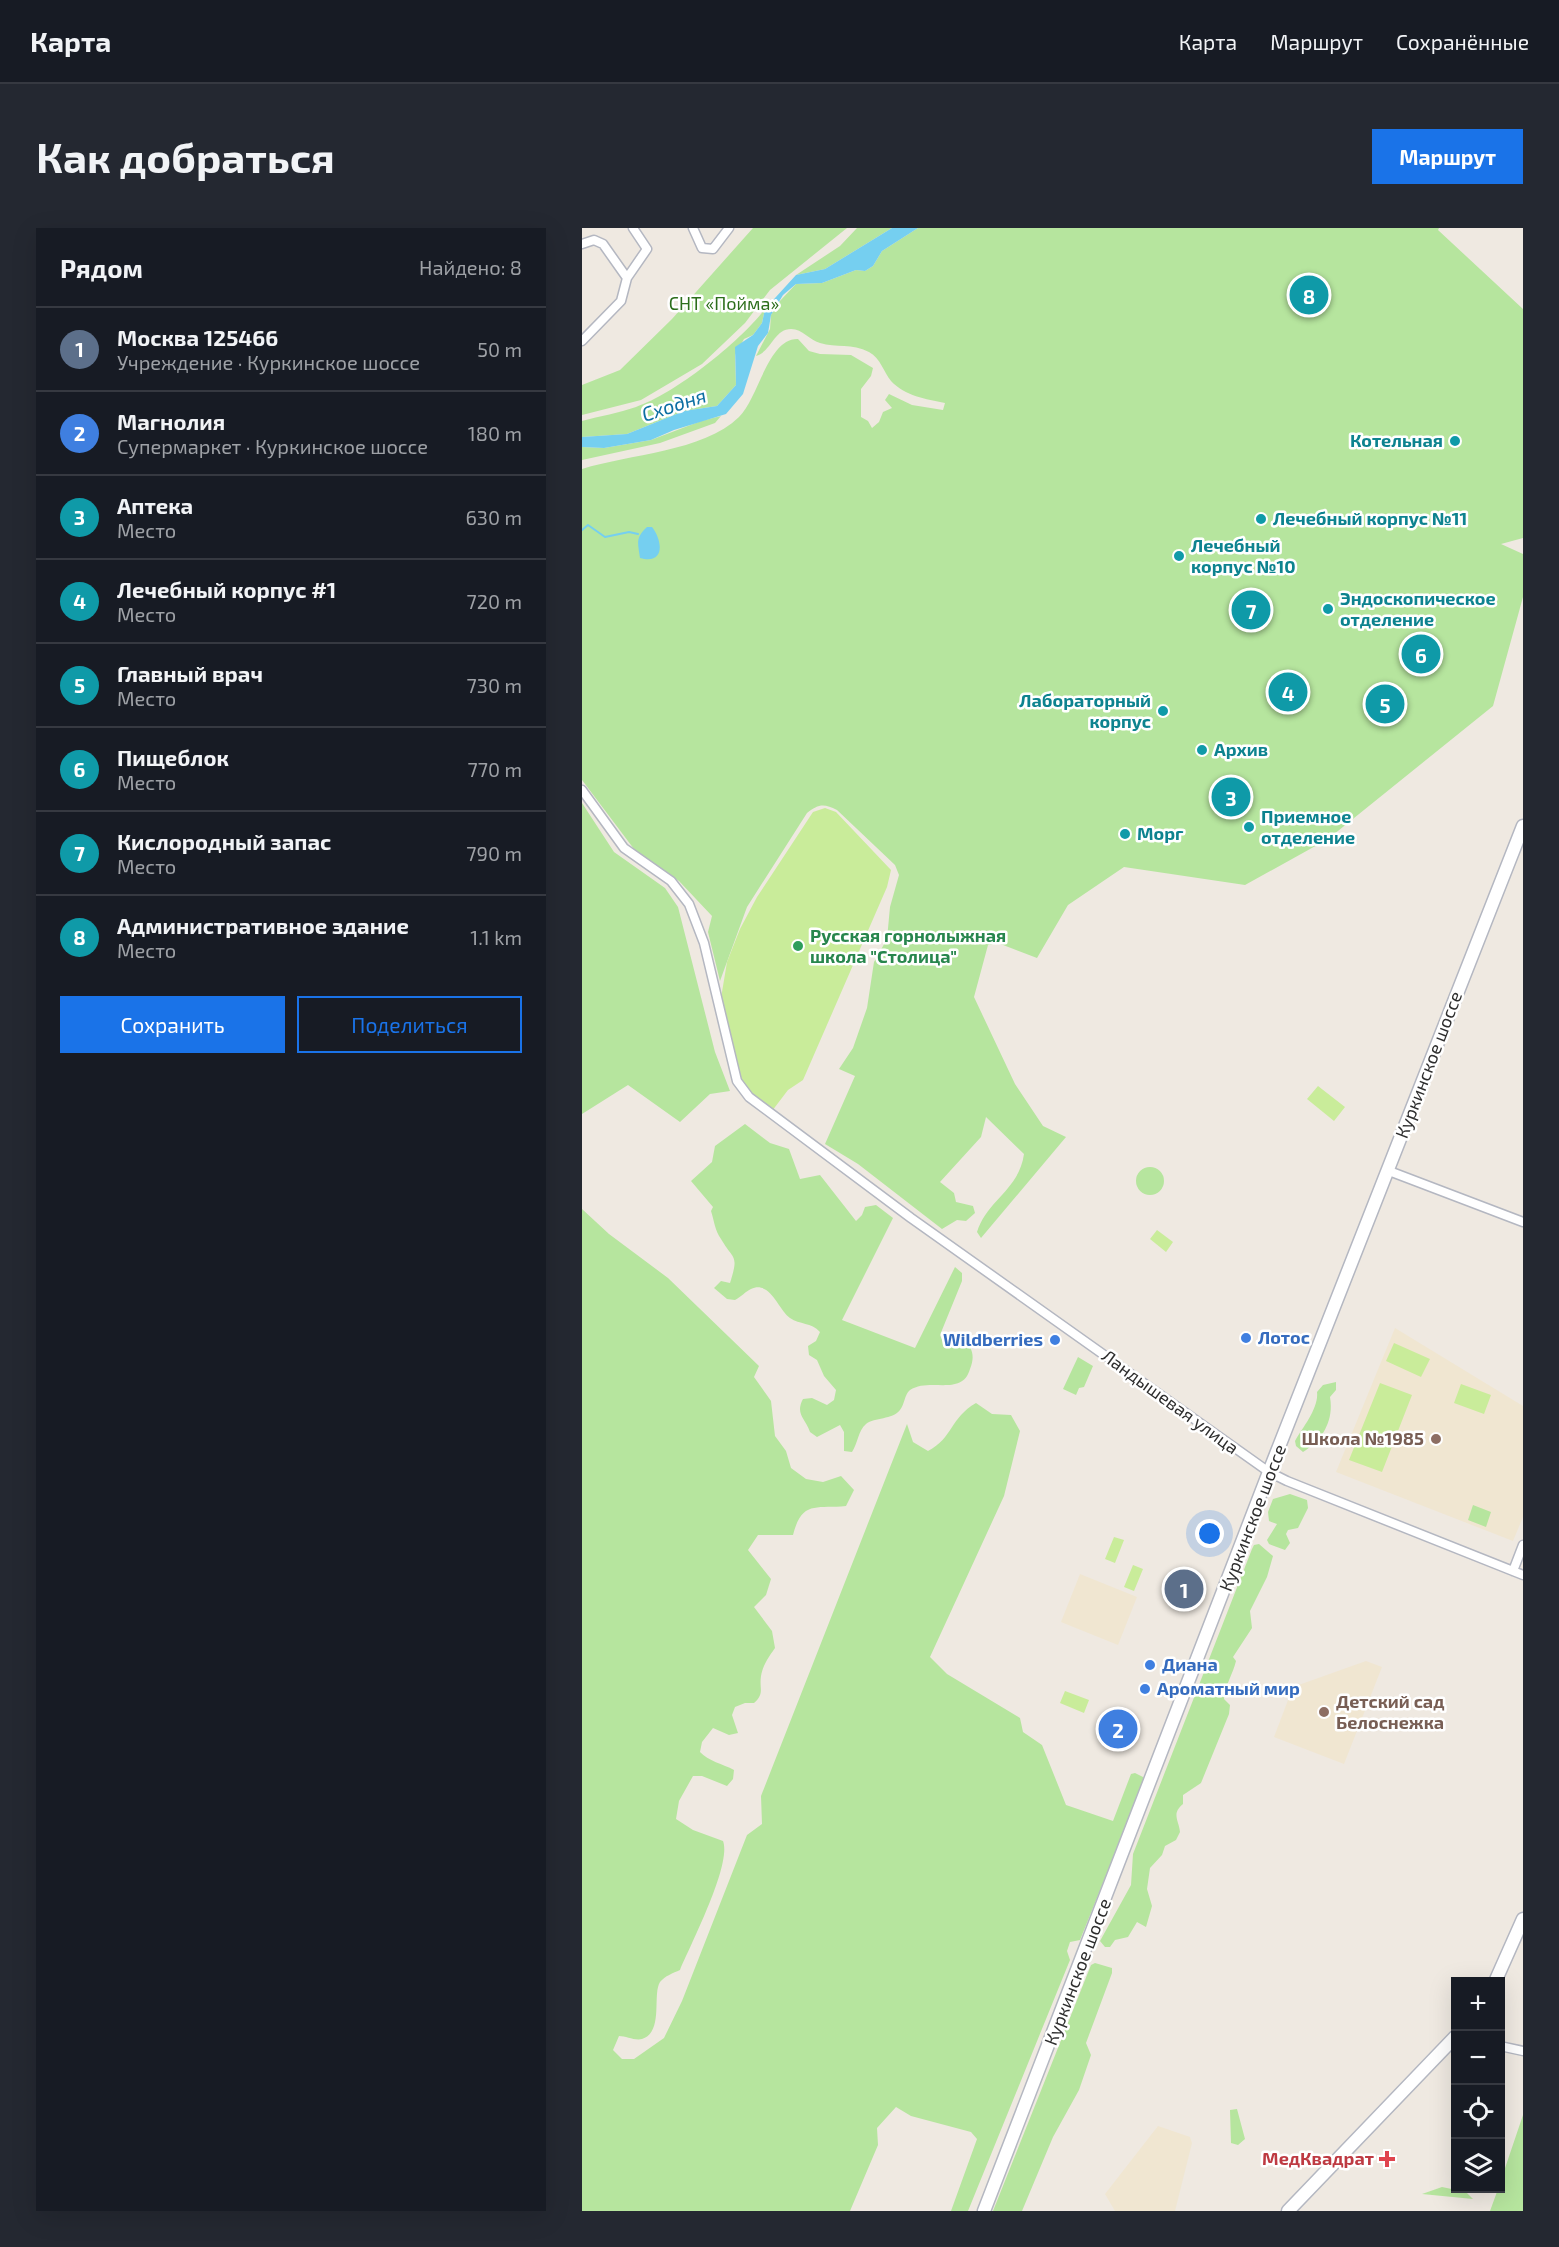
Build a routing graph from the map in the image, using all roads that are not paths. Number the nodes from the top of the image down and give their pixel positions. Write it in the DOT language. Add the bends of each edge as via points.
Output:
graph roads {
  1 [pos="633,228"];
  2 [pos="693,228"];
  3 [pos="729,228"];
  4 [pos="582,243"];
  5 [pos="627,278"];
  6 [pos="582,341"];
  7 [pos="582,790"];
  8 [pos="1523,826"];
  9 [pos="1389,1171"];
  10 [pos="1523,1222"];
  11 [pos="1269,1472"];
  12 [pos="1523,1545"];
  13 [pos="1513,1571"];
  14 [pos="1523,1575"];
  15 [pos="1523,1919"];
  16 [pos="1497,1977"];
  17 [pos="1451,2042"];
  18 [pos="1505,2046"];
  19 [pos="1523,2051"];
  20 [pos="984,2211"];
  21 [pos="1288,2211"];
  1 -- 5 [label="street" via="647,249"];
  2 -- 3 [label="street" via="702,248 713,249"];
  4 -- 5 [label="street" via="594,240 603,244"];
  5 -- 6 [label="street" via="621,301"];
  7 -- 11 [label="street, Ландышевая улица" via="624,848 671,881 689,904 704,943 732,1065 742,1090 965,1256"];
  8 -- 9 [label="main road, Куркинское шоссе"];
  9 -- 10 [label="street"];
  9 -- 11 [label="main road, Куркинское шоссе"];
  11 -- 13 [label="street, Ландышевая улица"];
  11 -- 20 [label="main road, Куркинское шоссе"];
  12 -- 13 [label="street"];
  13 -- 14 [label="street, Ландышевая улица"];
  15 -- 16 [label="main road"];
  17 -- 21 [label="main road"];
  18 -- 19 [label="street"];
}
